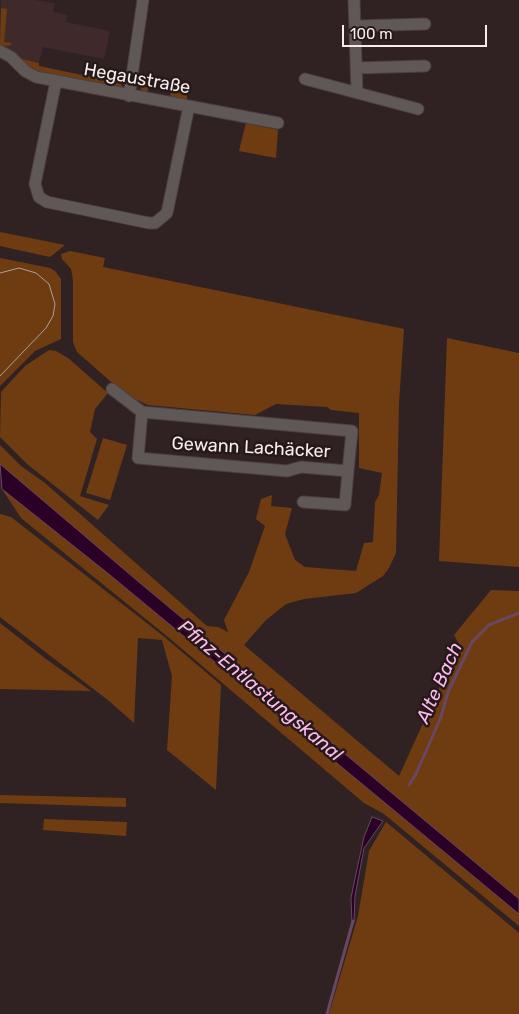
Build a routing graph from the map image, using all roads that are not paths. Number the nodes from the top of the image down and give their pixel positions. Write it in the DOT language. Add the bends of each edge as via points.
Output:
graph roads {
  1 [pos="143,0"];
  2 [pos="354,0"];
  3 [pos="425,24"];
  4 [pos="355,26"];
  5 [pos="0,50"];
  6 [pos="425,66"];
  7 [pos="356,68"];
  8 [pos="305,79"];
  9 [pos="56,81"];
  10 [pos="357,93"];
  11 [pos="129,96"];
  12 [pos="190,106"];
  13 [pos="418,109"];
  14 [pos="278,123"];
  15 [pos="112,389"];
  16 [pos="142,412"];
  17 [pos="348,471"];
  18 [pos="303,502"];
  1 -- 11 [label="street"];
  2 -- 4 [label="street"];
  3 -- 4 [label="street"];
  4 -- 7 [label="street"];
  5 -- 9 [label="street, Hegaustraße" via="30,75"];
  6 -- 7 [label="street"];
  7 -- 10 [label="street"];
  8 -- 10 [label="street"];
  9 -- 11 [label="street, Hegaustraße"];
  9 -- 12 [label="street" via="35,184 39,197 46,202 149,223 155,224 167,214"];
  10 -- 13 [label="street"];
  11 -- 12 [label="street, Hegaustraße"];
  12 -- 14 [label="street, Hegaustraße"];
  15 -- 16 [label="street"];
  16 -- 17 [label="street, Gewann Lachäcker" via="352,431"];
  16 -- 17 [label="street, Gewann Lachäcker" via="138,458 287,471 301,467"];
  17 -- 18 [label="street, Gewann Lachäcker" via="345,505"];
}
